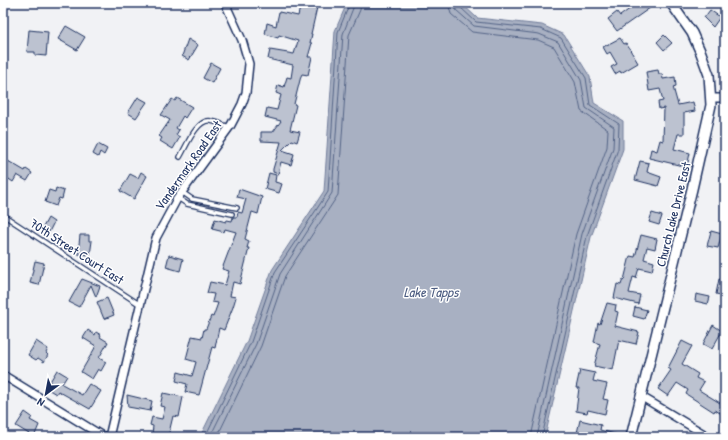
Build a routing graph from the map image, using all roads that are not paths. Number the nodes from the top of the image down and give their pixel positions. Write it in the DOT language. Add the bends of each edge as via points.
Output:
graph roads {
  1 [pos="225,3"];
  2 [pos="671,3"];
  3 [pos="711,98"];
  4 [pos="725,98"];
  5 [pos="229,127"];
  6 [pos="180,157"];
  7 [pos="180,195"];
  8 [pos="237,208"];
  9 [pos="232,214"];
  10 [pos="3,215"];
  11 [pos="139,304"];
  12 [pos="3,374"];
  13 [pos="642,397"];
  14 [pos="104,437"];
  15 [pos="109,437"];
  16 [pos="631,437"];
  17 [pos="709,437"];
  1 -- 5 [label="street, Vandermark Road East" via="242,40 249,64 246,93"];
  2 -- 3 [label="street, Church Lake Drive East" via="692,33 702,53"];
  3 -- 4 [label="street"];
  3 -- 13 [label="street, Church Lake Drive East" via="710,116"];
  5 -- 6 [label="lane" via="211,120 202,123 196,128"];
  5 -- 7 [label="street, Vandermark Road East"];
  7 -- 8 [label="lane"];
  7 -- 9 [label="lane" via="187,204"];
  7 -- 11 [label="street, Vandermark Road East" via="156,238"];
  10 -- 11 [label="lane, 70th Street Court East"];
  11 -- 15 [label="street, Vandermark Road East"];
  12 -- 14 [label="street"];
  13 -- 16 [label="street, Church Lake Drive East"];
  13 -- 17 [label="street"];
}
